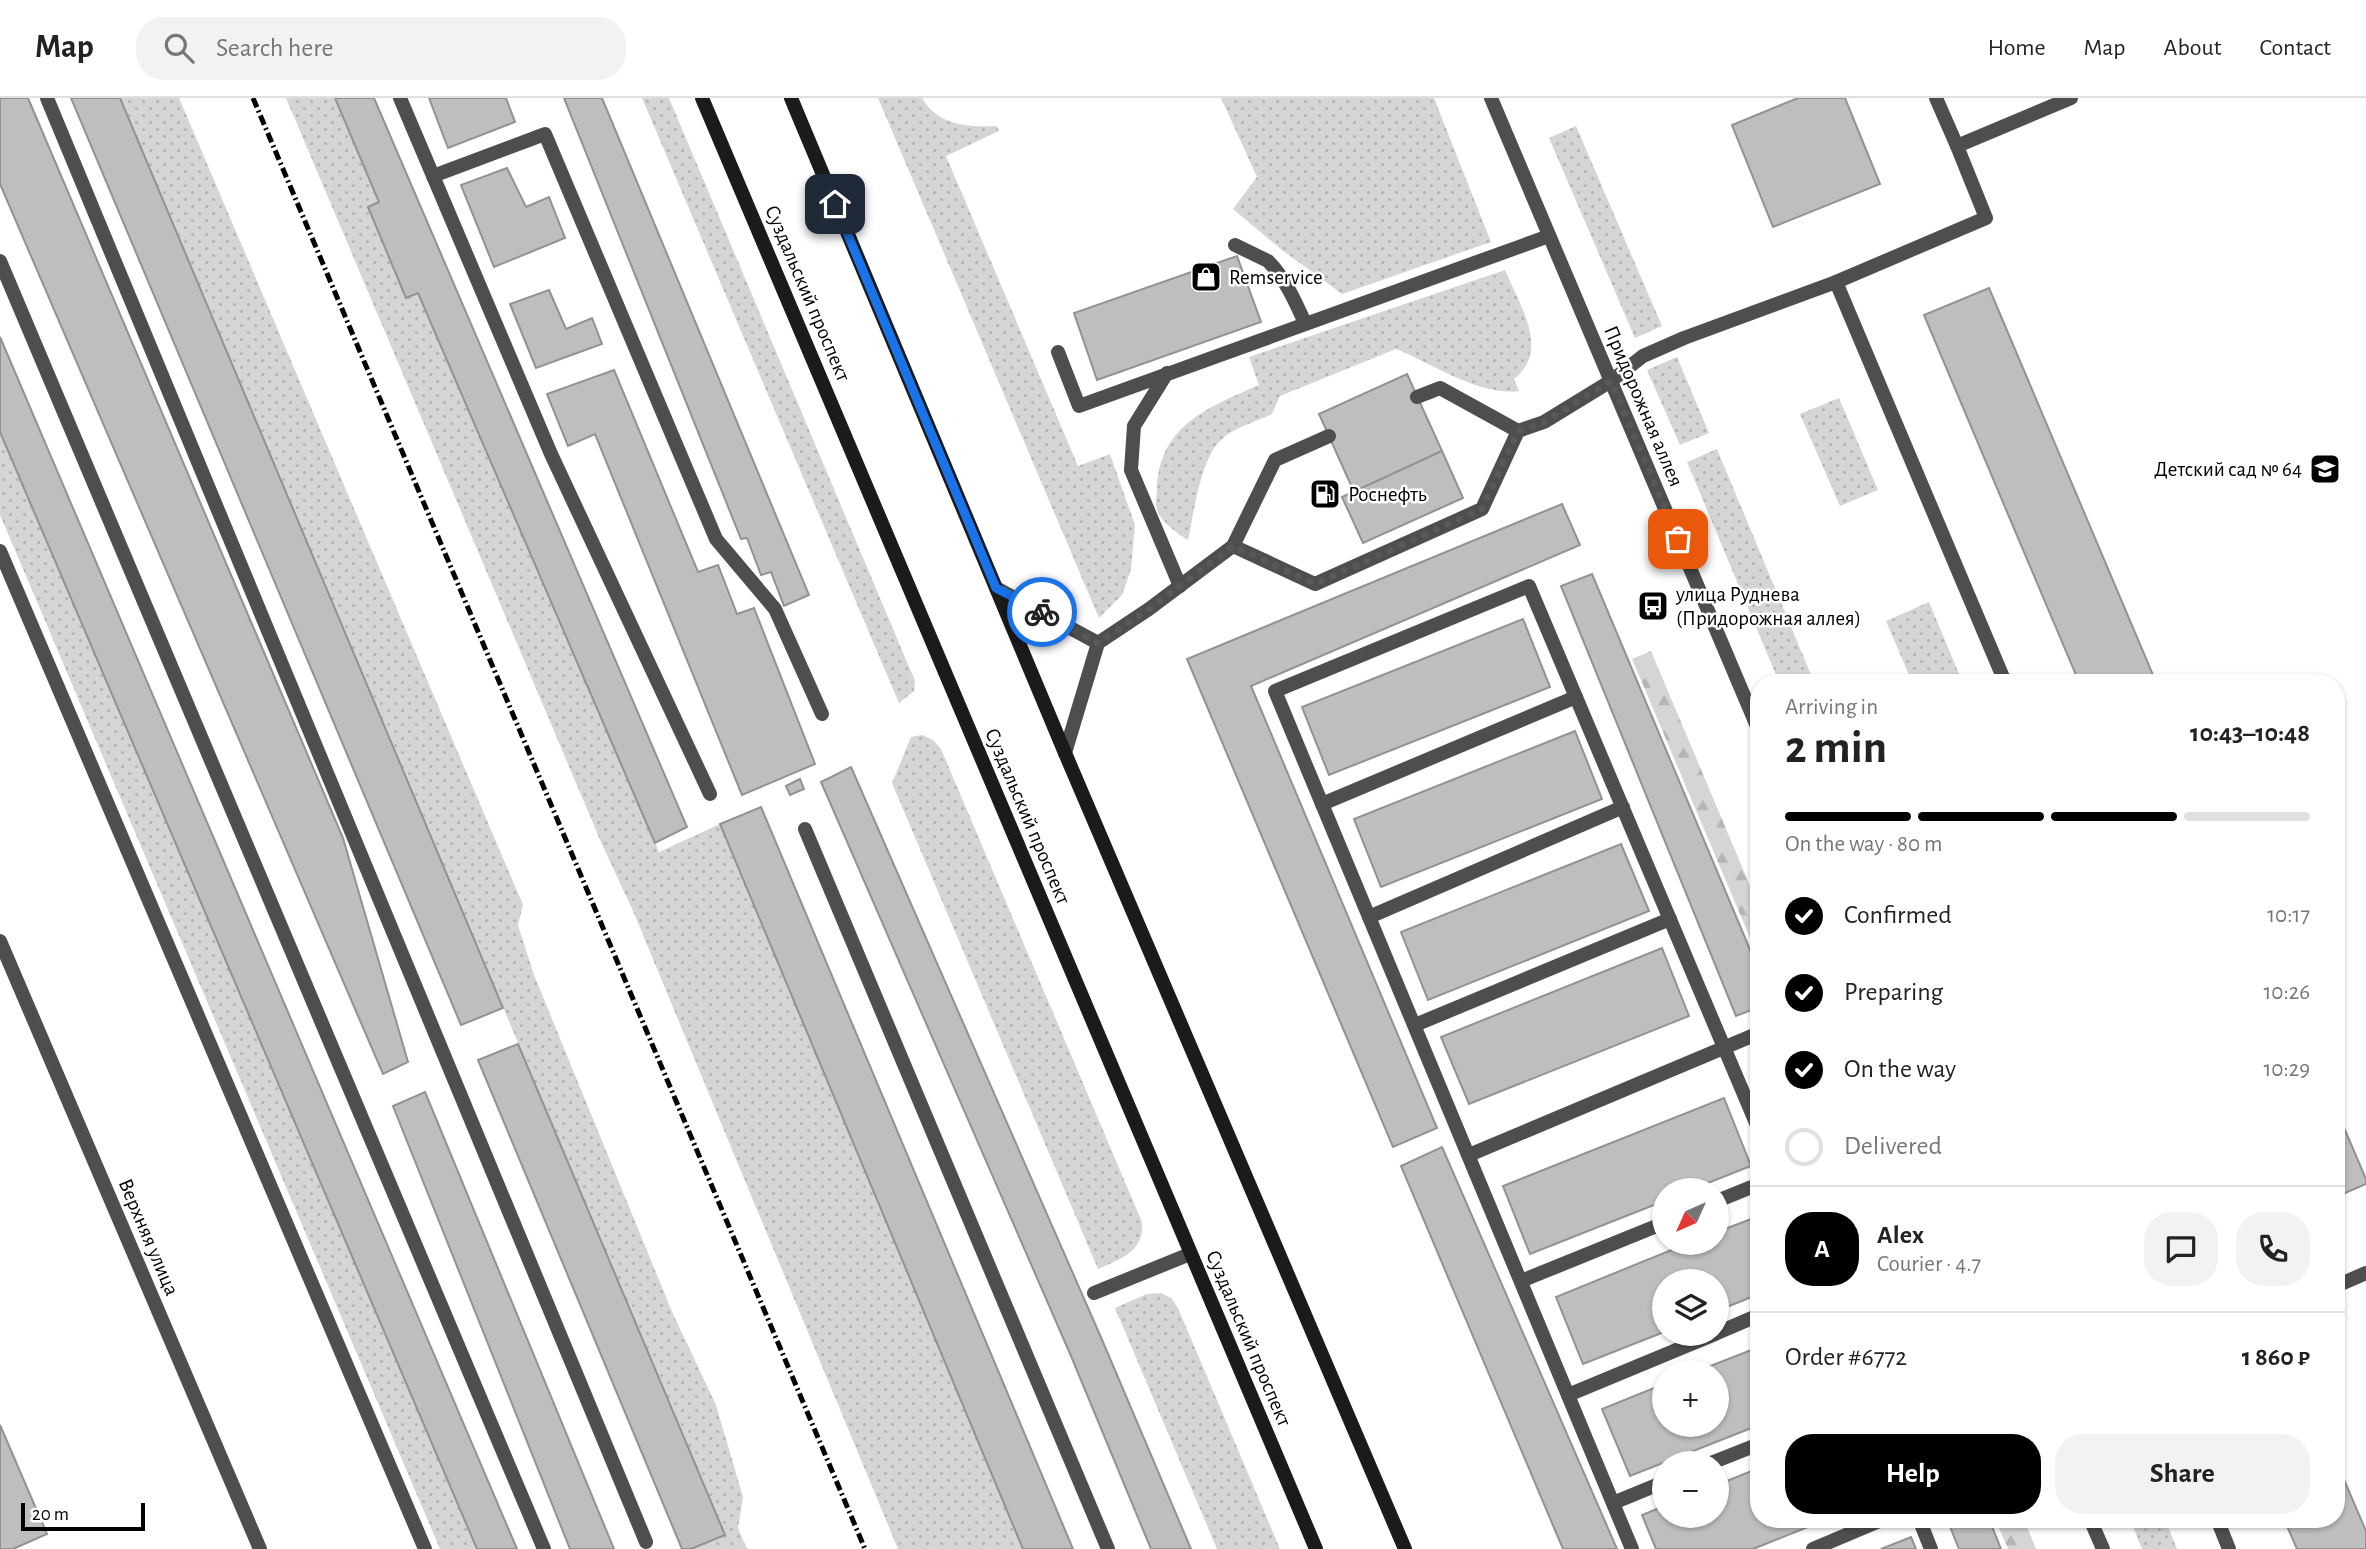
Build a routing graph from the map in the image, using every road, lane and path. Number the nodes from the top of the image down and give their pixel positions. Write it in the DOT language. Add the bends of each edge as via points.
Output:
graph roads {
  1 [pos="47,98"];
  2 [pos="400,98"];
  3 [pos="702,98"];
  4 [pos="1492,98"];
  5 [pos="1936,98"];
  6 [pos="2071,98"];
  7 [pos="793,99"];
  8 [pos="1957,146"];
  9 [pos="433,176"];
  10 [pos="1549,236"];
  11 [pos="1234,245"];
  12 [pos="0,261"];
  13 [pos="1836,282"];
  14 [pos="1305,323"];
  15 [pos="1058,352"];
  16 [pos="1167,373"];
  17 [pos="1611,381"];
  18 [pos="1417,397"];
  19 [pos="1518,431"];
  20 [pos="1329,436"];
  21 [pos="1233,546"];
  22 [pos="0,551"];
  23 [pos="1180,586"];
  24 [pos="996,588"];
  25 [pos="1098,643"];
  26 [pos="2002,674"];
  27 [pos="1576,697"];
  28 [pos="1750,709"];
  29 [pos="822,715"];
  30 [pos="1065,753"];
  31 [pos="710,794"];
  32 [pos="1322,804"];
  33 [pos="1623,807"];
  34 [pos="805,829"];
  35 [pos="1369,917"];
  36 [pos="1670,919"];
  37 [pos="0,941"];
  38 [pos="1415,1026"];
  39 [pos="1750,1037"];
  40 [pos="1725,1047"];
  41 [pos="1750,1108"];
  42 [pos="1469,1155"];
  43 [pos="1750,1188"];
  44 [pos="1729,1196"];
  45 [pos="1652,1228"];
  46 [pos="1191,1254"];
  47 [pos="2366,1273"];
  48 [pos="1521,1281"];
  49 [pos="2345,1282"];
  50 [pos="1094,1293"];
  51 [pos="1750,1319"];
  52 [pos="1729,1328"];
  53 [pos="1685,1346"];
  54 [pos="1568,1395"];
  55 [pos="1750,1448"];
  56 [pos="1729,1456"];
  57 [pos="1652,1487"];
  58 [pos="1613,1503"];
  59 [pos="1863,1528"];
  60 [pos="1923,1528"];
  61 [pos="2094,1528"];
  62 [pos="2221,1528"];
  63 [pos="646,1542"];
  64 [pos="260,1549"];
  65 [pos="425,1549"];
  66 [pos="544,1549"];
  67 [pos="1108,1549"];
  68 [pos="1316,1549"];
  69 [pos="1405,1549"];
  70 [pos="1632,1549"];
  71 [pos="1813,1549"];
  72 [pos="1931,1549"];
  73 [pos="2103,1549"];
  74 [pos="2229,1549"];
  1 -- 63 [label="street"];
  2 -- 9 [label="street"];
  3 -- 46 [label="main road, Суздальский проспект"];
  4 -- 10 [label="street, Придорожная аллея"];
  5 -- 8 [label="street"];
  6 -- 8 [label="street"];
  7 -- 24 [label="main road"];
  8 -- 13 [label="street" via="1986,218"];
  9 -- 29 [label="street" via="545,134 716,539 775,609"];
  9 -- 31 [label="street" via="551,454"];
  10 -- 14 [label="street"];
  10 -- 17 [label="street, Придорожная аллея"];
  11 -- 14 [label="street" via="1273,265"];
  12 -- 66 [label="street"];
  13 -- 17 [label="street" via="1643,356"];
  13 -- 26 [label="street"];
  14 -- 16 [label="street"];
  15 -- 16 [label="street" via="1079,406"];
  16 -- 23 [label="street" via="1134,426 1131,470"];
  17 -- 19 [label="street" via="1544,422"];
  17 -- 28 [label="street, Придорожная аллея"];
  18 -- 19 [label="street" via="1440,388"];
  19 -- 21 [label="street" via="1482,509 1315,584"];
  20 -- 21 [label="street" via="1275,460"];
  21 -- 23 [label="street"];
  22 -- 65 [label="street"];
  23 -- 25 [label="street"];
  24 -- 25 [label="street"];
  24 -- 30 [label="main road"];
  25 -- 30 [label="street"];
  27 -- 32 [label="street"];
  27 -- 32 [label="street" via="1529,586 1275,691"];
  27 -- 33 [label="street"];
  30 -- 69 [label="main road"];
  32 -- 35 [label="street"];
  33 -- 35 [label="street"];
  33 -- 36 [label="street"];
  34 -- 67 [label="street"];
  35 -- 38 [label="street"];
  36 -- 38 [label="street"];
  36 -- 40 [label="street"];
  37 -- 64 [label="street, Верхняя улица"];
  38 -- 42 [label="street"];
  39 -- 40 [label="street"];
  40 -- 41 [label="street"];
  40 -- 42 [label="street"];
  42 -- 48 [label="street"];
  43 -- 44 [label="street"];
  45 -- 48 [label="street"];
  46 -- 50 [label="street"];
  46 -- 68 [label="main road, Суздальский проспект"];
  47 -- 49 [label="street"];
  48 -- 54 [label="street"];
  51 -- 52 [label="street"];
  53 -- 54 [label="street"];
  54 -- 58 [label="street"];
  55 -- 56 [label="street"];
  57 -- 58 [label="street"];
  58 -- 70 [label="street"];
  59 -- 71 [label="street"];
  60 -- 72 [label="street"];
  61 -- 73 [label="street"];
  62 -- 74 [label="street"];
}
